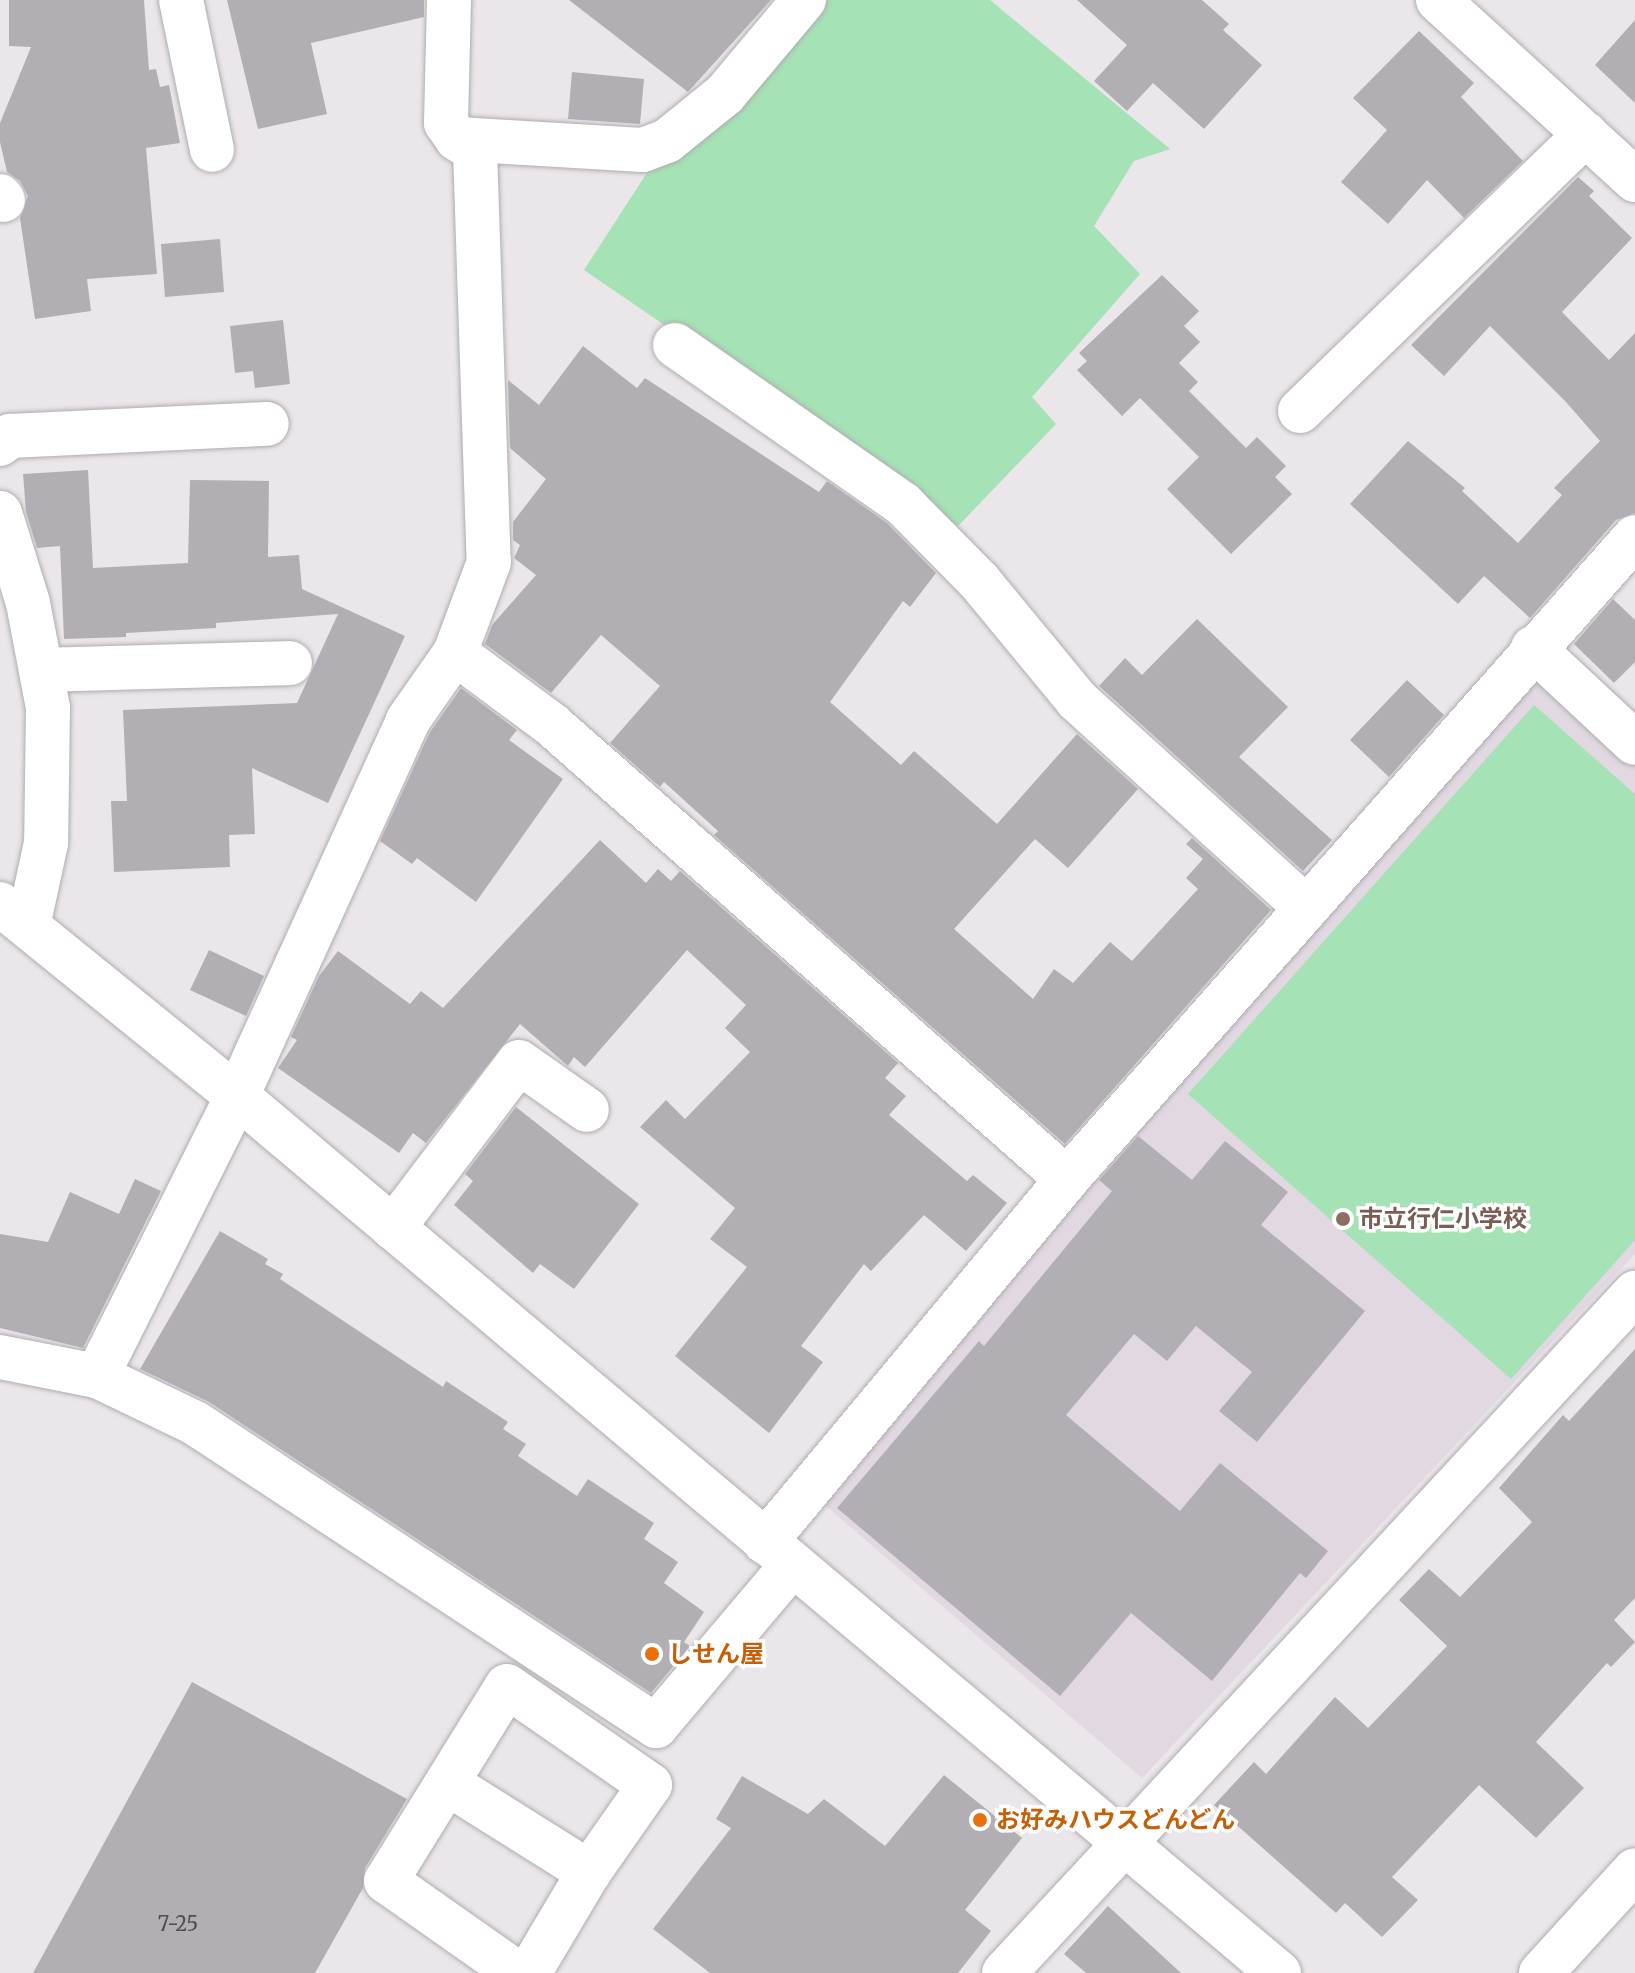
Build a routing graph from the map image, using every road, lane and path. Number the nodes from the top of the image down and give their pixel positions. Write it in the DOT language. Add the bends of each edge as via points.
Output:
graph roads {
  1 [pos="181,0"];
  2 [pos="449,0"];
  3 [pos="804,0"];
  4 [pos="1438,0"];
  5 [pos="1586,134"];
  6 [pos="457,139"];
  7 [pos="212,150"];
  8 [pos="1635,180"];
  9 [pos="675,345"];
  10 [pos="1300,411"];
  11 [pos="267,424"];
  12 [pos="0,444"];
  13 [pos="0,513"];
  14 [pos="1635,537"];
  15 [pos="1533,648"];
  16 [pos="455,653"];
  17 [pos="290,663"];
  18 [pos="43,670"];
  19 [pos="1635,743"];
  20 [pos="1306,908"];
  21 [pos="14,915"];
  22 [pos="237,1096"];
  23 [pos="587,1110"];
  24 [pos="1067,1179"];
  25 [pos="393,1228"];
  26 [pos="1635,1293"];
  27 [pos="0,1357"];
  28 [pos="97,1376"];
  29 [pos="779,1553"];
  30 [pos="447,1783"];
  31 [pos="1122,1844"];
  32 [pos="1635,1870"];
  33 [pos="589,1872"];
  34 [pos="517,1973"];
  35 [pos="529,1973"];
  36 [pos="1004,1973"];
  37 [pos="1279,1973"];
  38 [pos="1541,1973"];
  1 -- 7 [label="street"];
  2 -- 6 [label="street" via="446,123"];
  3 -- 6 [label="street" via="725,94 667,141 643,150"];
  4 -- 5 [label="street"];
  5 -- 8 [label="street"];
  5 -- 10 [label="street"];
  6 -- 16 [label="street" via="475,150 489,562"];
  9 -- 20 [label="street" via="903,504 979,581 1077,700"];
  11 -- 12 [label="street" via="10,436"];
  13 -- 18 [label="street"];
  14 -- 15 [label="street"];
  15 -- 19 [label="street"];
  15 -- 20 [label="street"];
  16 -- 22 [label="street" via="408,720"];
  16 -- 24 [label="street" via="551,724"];
  17 -- 18 [label="street"];
  18 -- 21 [label="street" via="47,830"];
  20 -- 24 [label="street"];
  21 -- 22 [label="street"];
  22 -- 25 [label="street"];
  22 -- 28 [label="street"];
  23 -- 25 [label="street" via="519,1062"];
  24 -- 29 [label="street"];
  25 -- 29 [label="street"];
  26 -- 31 [label="street"];
  27 -- 28 [label="street"];
  28 -- 29 [label="street" via="195,1423 656,1726"];
  29 -- 31 [label="street"];
  30 -- 33 [label="street"];
  30 -- 33 [label="street" via="507,1686 650,1785"];
  30 -- 34 [label="street" via="386,1881"];
  31 -- 36 [label="street"];
  31 -- 37 [label="street"];
  32 -- 38 [label="street"];
  33 -- 35 [label="street"];
}
